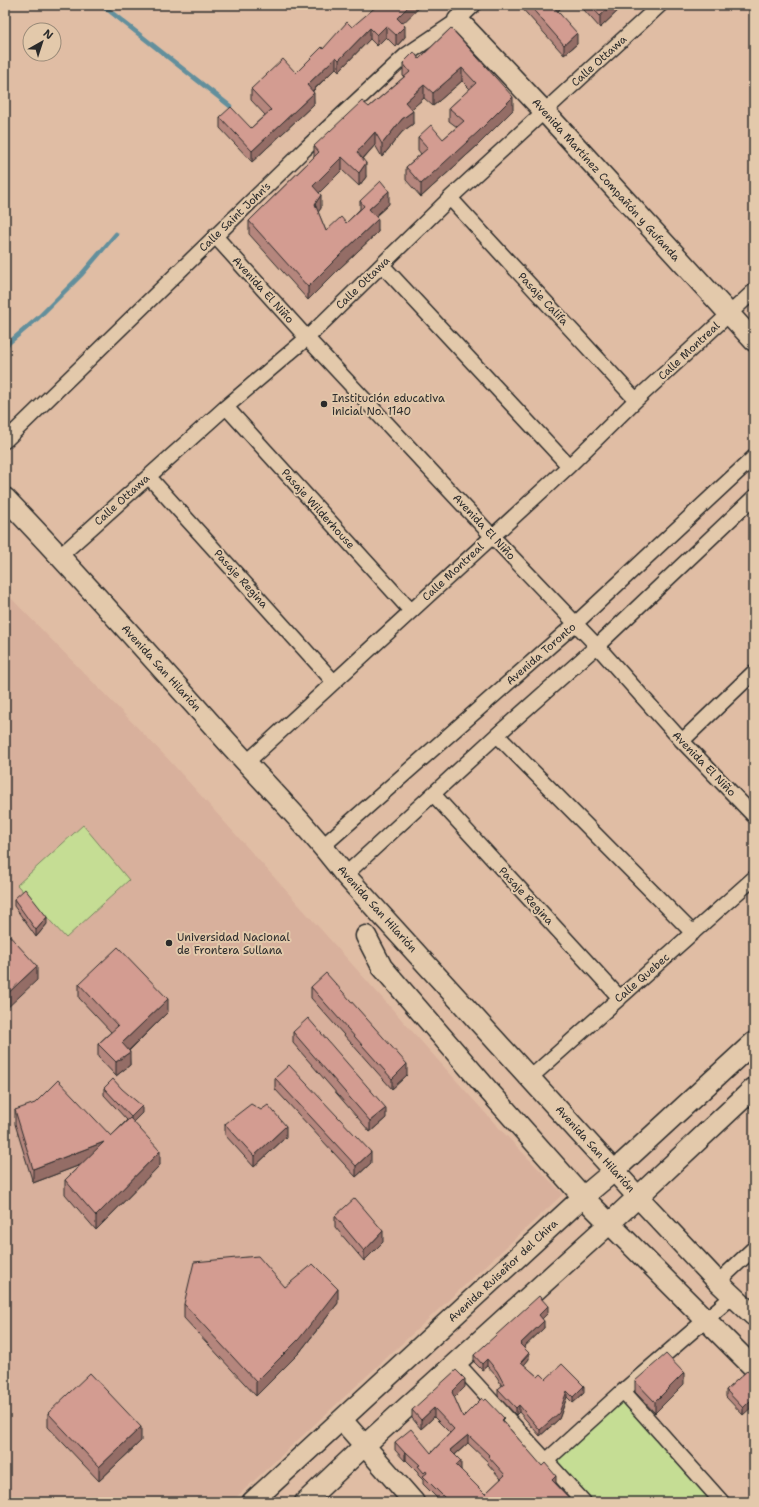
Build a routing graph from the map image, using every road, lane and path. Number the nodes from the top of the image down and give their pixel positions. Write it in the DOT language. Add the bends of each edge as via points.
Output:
graph roads {
  1 [pos="474,5"];
  2 [pos="660,5"];
  3 [pos="458,20"];
  4 [pos="544,111"];
  5 [pos="450,198"];
  6 [pos="215,236"];
  7 [pos="382,265"];
  8 [pos="754,291"];
  9 [pos="729,314"];
  10 [pos="307,338"];
  11 [pos="754,341"];
  12 [pos="636,400"];
  13 [pos="226,407"];
  14 [pos="5,441"];
  15 [pos="754,457"];
  16 [pos="569,466"];
  17 [pos="148,476"];
  18 [pos="754,497"];
  19 [pos="5,498"];
  20 [pos="492,536"];
  21 [pos="60,556"];
  22 [pos="411,611"];
  23 [pos="575,624"];
  24 [pos="597,646"];
  25 [pos="754,672"];
  26 [pos="334,682"];
  27 [pos="497,734"];
  28 [pos="682,741"];
  29 [pos="246,763"];
  30 [pos="433,794"];
  31 [pos="754,816"];
  32 [pos="323,846"];
  33 [pos="345,875"];
  34 [pos="754,878"];
  35 [pos="693,933"];
  36 [pos="366,936"];
  37 [pos="620,998"];
  38 [pos="754,1042"];
  39 [pos="530,1078"];
  40 [pos="754,1088"];
  41 [pos="614,1171"];
  42 [pos="583,1197"];
  43 [pos="638,1197"];
  44 [pos="610,1223"];
  45 [pos="754,1248"];
  46 [pos="718,1282"];
  47 [pos="733,1296"];
  48 [pos="754,1316"];
  49 [pos="705,1320"];
  50 [pos="456,1363"];
  51 [pos="754,1368"];
  52 [pos="623,1391"];
  53 [pos="342,1420"];
  54 [pos="364,1446"];
  55 [pos="546,1461"];
  56 [pos="252,1502"];
  57 [pos="305,1502"];
  58 [pos="414,1502"];
  59 [pos="584,1502"];
  60 [pos="722,1502"];
  1 -- 3 [label="street, Calle Saint John's"];
  2 -- 4 [label="street, Calle Ottawa"];
  3 -- 4 [label="street, Avenida Martínez Compañón y Gufanda"];
  3 -- 6 [label="street, Calle Saint John's" via="406,54"];
  4 -- 5 [label="street, Calle Ottawa"];
  4 -- 9 [label="street, Avenida Martínez Compañón y Gufanda"];
  5 -- 7 [label="street, Calle Ottawa"];
  5 -- 12 [label="street, Pasaje Califa"];
  6 -- 10 [label="street, Avenida El Niño"];
  6 -- 14 [label="street, Calle Saint John's"];
  7 -- 10 [label="street, Calle Ottawa"];
  7 -- 16 [label="street"];
  8 -- 9 [label="street, Calle Montreal"];
  9 -- 11 [label="street, Avenida Martínez Compañón y Gufanda"];
  9 -- 12 [label="street, Calle Montreal"];
  10 -- 13 [label="street, Calle Ottawa"];
  10 -- 20 [label="street, Avenida El Niño"];
  12 -- 16 [label="street, Calle Montreal"];
  13 -- 17 [label="street, Calle Ottawa"];
  13 -- 22 [label="street, Pasaje Wilderhouse"];
  15 -- 23 [label="street, Avenida Toronto"];
  16 -- 20 [label="street, Calle Montreal"];
  17 -- 21 [label="street, Calle Ottawa"];
  17 -- 26 [label="street, Pasaje Regina"];
  18 -- 24 [label="street"];
  19 -- 21 [label="street, Avenida San Hilarión"];
  20 -- 22 [label="street, Calle Montreal"];
  20 -- 23 [label="street, Avenida El Niño"];
  21 -- 29 [label="street, Avenida San Hilarión"];
  22 -- 26 [label="street, Calle Montreal"];
  23 -- 24 [label="street, Avenida El Niño"];
  23 -- 32 [label="street, Avenida Toronto"];
  24 -- 27 [label="street"];
  24 -- 28 [label="street, Avenida El Niño"];
  25 -- 28 [label="street"];
  26 -- 29 [label="street, Calle Montreal"];
  27 -- 30 [label="street"];
  27 -- 35 [label="street"];
  28 -- 31 [label="street, Avenida El Niño"];
  29 -- 32 [label="street, Avenida San Hilarión"];
  30 -- 33 [label="street"];
  30 -- 37 [label="street, Pasaje Regina"];
  32 -- 33 [label="street, Avenida San Hilarión"];
  33 -- 39 [label="street, Avenida San Hilarión"];
  34 -- 35 [label="street, Calle Quebec"];
  35 -- 37 [label="street, Calle Quebec"];
  36 -- 42 [label="street" via="382,966"];
  37 -- 39 [label="street, Calle Quebec"];
  38 -- 41 [label="street, Avenida Ruiseñor del Chira"];
  39 -- 41 [label="street, Avenida San Hilarión"];
  40 -- 43 [label="street"];
  41 -- 42 [label="street, Avenida Ruiseñor del Chira"];
  41 -- 43 [label="street, Avenida San Hilarión"];
  42 -- 44 [label="street"];
  42 -- 53 [label="street, Avenida Ruiseñor del Chira"];
  43 -- 44 [label="street"];
  43 -- 46 [label="street, Avenida San Hilarión"];
  44 -- 49 [label="street"];
  44 -- 50 [label="street"];
  45 -- 46 [label="street"];
  46 -- 47 [label="street, Avenida San Hilarión"];
  47 -- 48 [label="street, Avenida San Hilarión"];
  47 -- 49 [label="street"];
  49 -- 51 [label="street"];
  49 -- 52 [label="street"];
  50 -- 54 [label="street"];
  50 -- 55 [label="street"];
  52 -- 55 [label="street"];
  52 -- 60 [label="street"];
  53 -- 54 [label="street"];
  53 -- 56 [label="street, Avenida Ruiseñor del Chira"];
  54 -- 57 [label="street"];
  54 -- 58 [label="street"];
  55 -- 59 [label="street"];
}
